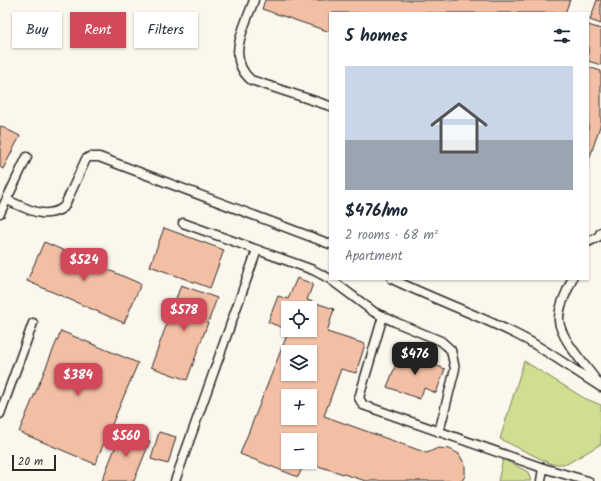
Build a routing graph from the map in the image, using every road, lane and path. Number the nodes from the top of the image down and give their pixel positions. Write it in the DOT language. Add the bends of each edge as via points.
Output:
graph roads {
  1 [pos="254,0"];
  2 [pos="329,106"];
  3 [pos="27,157"];
  4 [pos="7,200"];
  5 [pos="0,213"];
  6 [pos="183,223"];
  7 [pos="601,232"];
  8 [pos="589,242"];
  9 [pos="329,244"];
  10 [pos="257,250"];
  11 [pos="329,278"];
  12 [pos="332,280"];
  13 [pos="394,280"];
  14 [pos="572,280"];
  15 [pos="383,316"];
  16 [pos="34,323"];
  17 [pos="601,387"];
  18 [pos="0,414"];
  19 [pos="439,432"];
  20 [pos="543,468"];
  21 [pos="174,481"];
  22 [pos="541,481"];
  23 [pos="588,481"];
  1 -- 2 [label="lane" via="236,51 244,74 250,80"];
  3 -- 4 [label="lane"];
  4 -- 5 [label="lane"];
  4 -- 9 [label="lane" via="43,214 59,211 64,207 86,160 89,157 99,157"];
  6 -- 10 [label="lane"];
  7 -- 8 [label="lane" via="598,237"];
  10 -- 11 [label="lane"];
  10 -- 21 [label="lane"];
  12 -- 15 [label="lane"];
  13 -- 17 [label="lane" via="529,341"];
  14 -- 17 [label="lane" via="561,304 559,321 565,337"];
  15 -- 19 [label="lane" via="441,341 451,350 455,369"];
  15 -- 19 [label="lane" via="359,401 363,405"];
  16 -- 18 [label="lane"];
  19 -- 20 [label="lane"];
  20 -- 22 [label="lane"];
  20 -- 23 [label="lane"];
}
